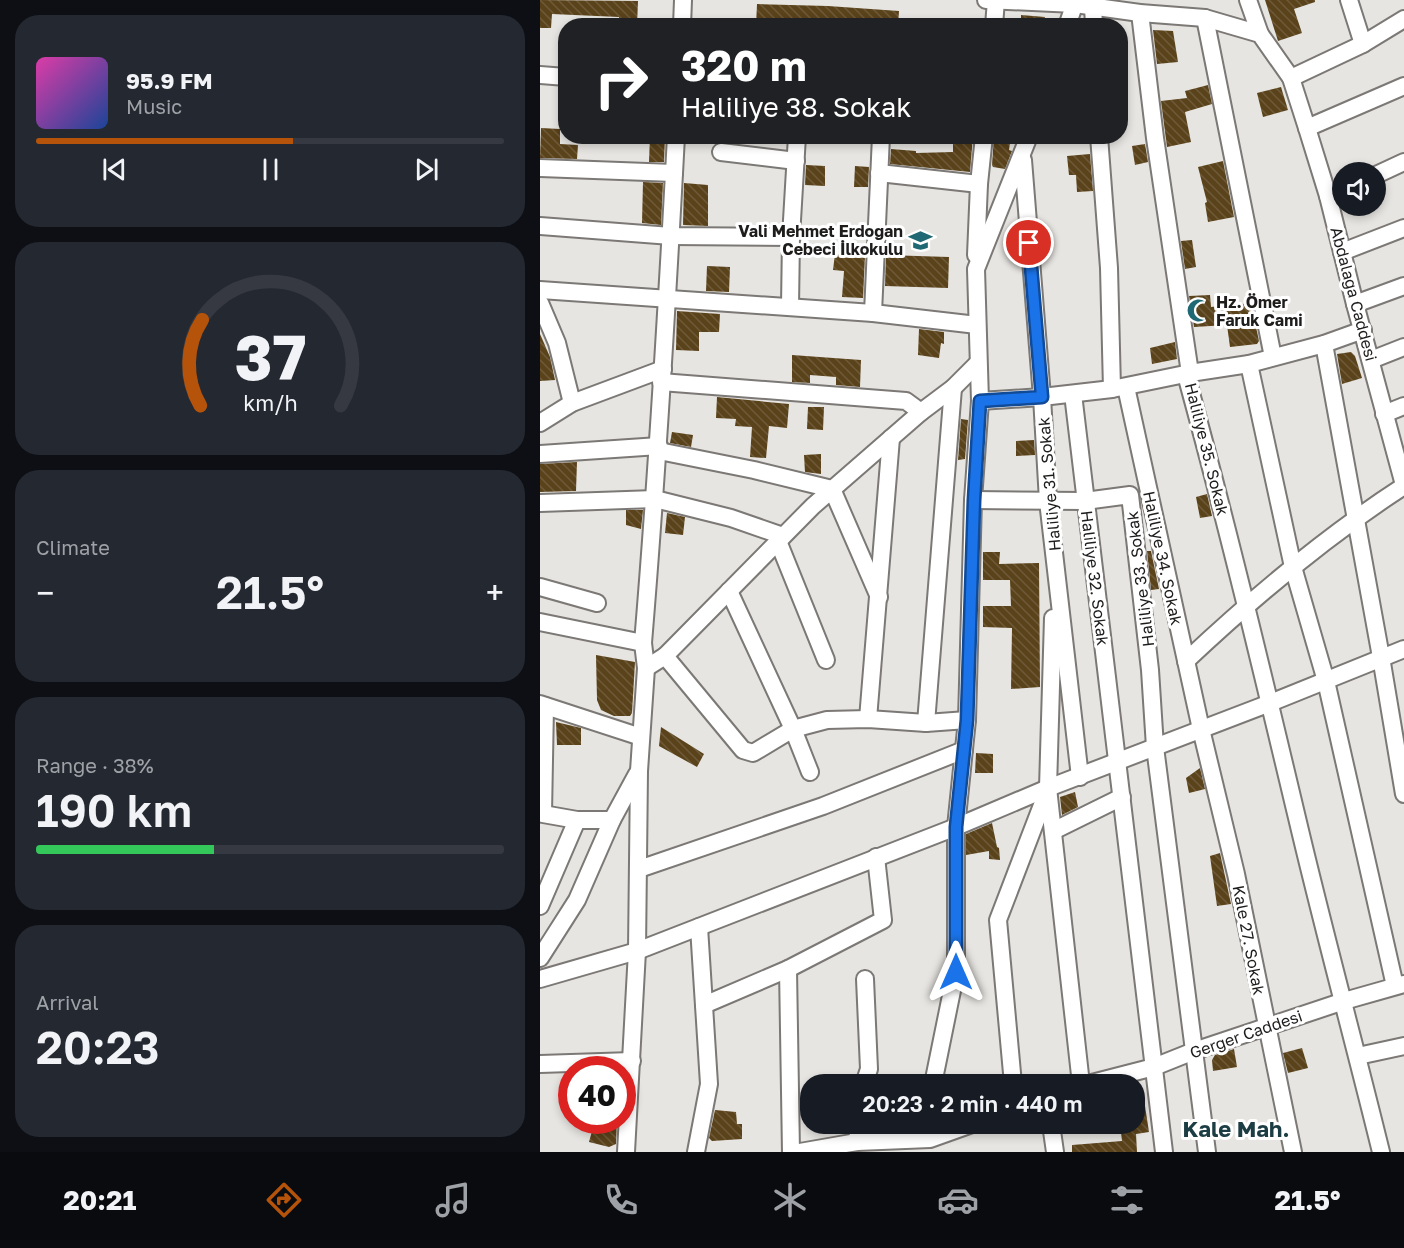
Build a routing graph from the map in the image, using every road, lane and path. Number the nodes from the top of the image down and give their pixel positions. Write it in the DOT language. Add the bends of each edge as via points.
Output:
graph roads {
  1 [pos="683,0"];
  2 [pos="986,0"];
  3 [pos="996,0"];
  4 [pos="1248,0"];
  5 [pos="1349,0"];
  6 [pos="1075,2"];
  7 [pos="1093,6"];
  8 [pos="1140,13"];
  9 [pos="682,18"];
  10 [pos="995,18"];
  11 [pos="1070,18"];
  12 [pos="1094,18"];
  13 [pos="1205,18"];
  14 [pos="1404,19"];
  15 [pos="1260,34"];
  16 [pos="1364,44"];
  17 [pos="540,75"];
  18 [pos="558,76"];
  19 [pos="1291,78"];
  20 [pos="1404,86"];
  21 [pos="1307,128"];
  22 [pos="676,144"];
  23 [pos="797,144"];
  24 [pos="881,144"];
  25 [pos="983,144"];
  26 [pos="1026,144"];
  27 [pos="1100,144"];
  28 [pos="721,152"];
  29 [pos="1022,155"];
  30 [pos="796,161"];
  31 [pos="1404,162"];
  32 [pos="540,168"];
  33 [pos="1386,170"];
  34 [pos="674,173"];
  35 [pos="879,173"];
  36 [pos="979,184"];
  37 [pos="1332,186"];
  38 [pos="1338,216"];
  39 [pos="540,226"];
  40 [pos="1404,228"];
  41 [pos="671,236"];
  42 [pos="791,237"];
  43 [pos="1342,252"];
  44 [pos="976,269"];
  45 [pos="1404,286"];
  46 [pos="540,290"];
  47 [pos="666,299"];
  48 [pos="540,303"];
  49 [pos="1355,304"];
  50 [pos="790,307"];
  51 [pos="873,313"];
  52 [pos="977,326"];
  53 [pos="1363,330"];
  54 [pos="1324,344"];
  55 [pos="1404,347"];
  56 [pos="1273,357"];
  57 [pos="1371,360"];
  58 [pos="978,363"];
  59 [pos="1249,364"];
  60 [pos="1190,373"];
  61 [pos="662,376"];
  62 [pos="953,388"];
  63 [pos="1119,388"];
  64 [pos="1073,394"];
  65 [pos="1042,397"];
  66 [pos="980,401"];
  67 [pos="572,403"];
  68 [pos="1404,406"];
  69 [pos="921,412"];
  70 [pos="1384,414"];
  71 [pos="540,423"];
  72 [pos="891,438"];
  73 [pos="659,449"];
  74 [pos="540,454"];
  75 [pos="1403,477"];
  76 [pos="832,489"];
  77 [pos="1149,492"];
  78 [pos="1130,495"];
  79 [pos="655,499"];
  80 [pos="974,500"];
  81 [pos="1048,501"];
  82 [pos="1085,501"];
  83 [pos="540,503"];
  84 [pos="1355,518"];
  85 [pos="781,539"];
  86 [pos="1055,560"];
  87 [pos="1293,567"];
  88 [pos="540,587"];
  89 [pos="729,591"];
  90 [pos="879,597"];
  91 [pos="597,603"];
  92 [pos="1247,604"];
  93 [pos="540,622"];
  94 [pos="644,644"];
  95 [pos="1404,649"];
  96 [pos="664,656"];
  97 [pos="1382,657"];
  98 [pos="826,660"];
  99 [pos="1186,661"];
  100 [pos="646,668"];
  101 [pos="1326,681"];
  102 [pos="1270,703"];
  103 [pos="543,705"];
  104 [pos="868,720"];
  105 [pos="967,720"];
  106 [pos="926,723"];
  107 [pos="794,729"];
  108 [pos="1201,729"];
  109 [pos="641,737"];
  110 [pos="1155,747"];
  111 [pos="964,750"];
  112 [pos="1118,761"];
  113 [pos="639,771"];
  114 [pos="810,772"];
  115 [pos="1080,777"];
  116 [pos="1048,788"];
  117 [pos="1404,794"];
  118 [pos="1122,797"];
  119 [pos="542,814"];
  120 [pos="577,820"];
  121 [pos="612,820"];
  122 [pos="956,827"];
  123 [pos="1053,831"];
  124 [pos="876,857"];
  125 [pos="639,869"];
  126 [pos="542,896"];
  127 [pos="577,900"];
  128 [pos="699,927"];
  129 [pos="637,951"];
  130 [pos="540,958"];
  131 [pos="788,969"];
  132 [pos="540,979"];
  133 [pos="865,979"];
  134 [pos="1400,985"];
  135 [pos="1344,1001"];
  136 [pos="704,1005"];
  137 [pos="1267,1027"];
  138 [pos="1404,1046"];
  139 [pos="1194,1051"];
  140 [pos="632,1056"];
  141 [pos="1358,1056"];
  142 [pos="558,1063"];
  143 [pos="540,1064"];
  144 [pos="1154,1067"];
  145 [pos="867,1074"];
  146 [pos="935,1074"];
  147 [pos="1012,1074"];
  148 [pos="1080,1074"];
  149 [pos="1127,1074"];
  150 [pos="627,1134"];
  151 [pos="858,1134"];
  152 [pos="944,1134"];
  153 [pos="1052,1134"];
  154 [pos="857,1142"];
  155 [pos="914,1147"];
  156 [pos="626,1152"];
  157 [pos="696,1152"];
  158 [pos="791,1152"];
  159 [pos="800,1152"];
  160 [pos="1055,1152"];
  161 [pos="1164,1152"];
  162 [pos="1207,1152"];
  163 [pos="1293,1152"];
  164 [pos="1380,1152"];
  1 -- 9 [label="street"];
  2 -- 3 [label="street"];
  3 -- 6 [label="street"];
  3 -- 10 [label="street"];
  4 -- 15 [label="street, Abdalağa Caddesi"];
  5 -- 16 [label="street"];
  6 -- 7 [label="street"];
  6 -- 11 [label="street"];
  7 -- 8 [label="street"];
  7 -- 12 [label="street"];
  8 -- 13 [label="street"];
  8 -- 60 [label="street, Haliliye 35. Sokak"];
  13 -- 15 [label="street"];
  13 -- 56 [label="street"];
  14 -- 16 [label="street"];
  15 -- 19 [label="street, Abdalağa Caddesi"];
  16 -- 19 [label="street"];
  17 -- 18 [label="street"];
  19 -- 21 [label="street, Abdalağa Caddesi"];
  20 -- 21 [label="street"];
  21 -- 37 [label="street, Abdalağa Caddesi"];
  22 -- 34 [label="street"];
  23 -- 30 [label="street"];
  24 -- 35 [label="street"];
  25 -- 36 [label="street"];
  26 -- 29 [label="street"];
  27 -- 63 [label="street, Haliliye 34. Sokak"];
  28 -- 30 [label="street"];
  29 -- 44 [label="street"];
  29 -- 65 [label="street, Haliliye 31. Sokak"];
  30 -- 42 [label="street"];
  31 -- 33 [label="street"];
  32 -- 34 [label="street"];
  34 -- 41 [label="street"];
  35 -- 36 [label="street"];
  35 -- 51 [label="street"];
  36 -- 44 [label="street"];
  38 -- 43 [label="street, Abdalağa Caddesi"];
  39 -- 41 [label="street"];
  40 -- 43 [label="street"];
  41 -- 42 [label="street"];
  41 -- 47 [label="street"];
  42 -- 50 [label="street"];
  43 -- 49 [label="street, Abdalağa Caddesi"];
  44 -- 52 [label="street"];
  45 -- 49 [label="street"];
  46 -- 47 [label="street"];
  47 -- 50 [label="street"];
  47 -- 61 [label="street"];
  48 -- 67 [label="street" via="557,343"];
  49 -- 53 [label="street, Abdalağa Caddesi"];
  50 -- 51 [label="street"];
  51 -- 52 [label="street"];
  52 -- 58 [label="street"];
  53 -- 54 [label="street"];
  53 -- 57 [label="street, Abdalağa Caddesi"];
  54 -- 56 [label="street"];
  54 -- 84 [label="street"];
  55 -- 57 [label="street"];
  56 -- 59 [label="street"];
  57 -- 70 [label="street, Abdalağa Caddesi"];
  58 -- 62 [label="street"];
  58 -- 66 [label="street"];
  59 -- 60 [label="street"];
  59 -- 87 [label="street"];
  60 -- 63 [label="street"];
  60 -- 92 [label="street, Haliliye 35. Sokak" via="1188,382"];
  61 -- 67 [label="street"];
  61 -- 69 [label="street" via="906,401"];
  61 -- 73 [label="street"];
  62 -- 69 [label="street"];
  62 -- 106 [label="street"];
  63 -- 64 [label="street"];
  63 -- 77 [label="street, Haliliye 34. Sokak"];
  64 -- 65 [label="street"];
  64 -- 82 [label="street, Haliliye 32. Sokak"];
  65 -- 66 [label="street"];
  65 -- 81 [label="street, Haliliye 31. Sokak"];
  66 -- 80 [label="street"];
  67 -- 71 [label="street"];
  68 -- 70 [label="street"];
  69 -- 72 [label="street"];
  70 -- 75 [label="street, Abdalağa Caddesi"];
  72 -- 76 [label="street"];
  72 -- 90 [label="street"];
  73 -- 74 [label="street"];
  73 -- 76 [label="street"];
  73 -- 79 [label="street"];
  75 -- 84 [label="street"];
  76 -- 85 [label="street"];
  76 -- 90 [label="street"];
  77 -- 78 [label="street"];
  77 -- 99 [label="street, Haliliye 34. Sokak"];
  78 -- 82 [label="street, Haliliye 33. Sokak"];
  78 -- 110 [label="street, Haliliye 33. Sokak"];
  79 -- 83 [label="street"];
  79 -- 85 [label="street" via="731,518"];
  79 -- 94 [label="street"];
  80 -- 81 [label="street, Haliliye 33. Sokak"];
  80 -- 105 [label="street"];
  81 -- 82 [label="street, Haliliye 33. Sokak"];
  81 -- 86 [label="street, Haliliye 31. Sokak"];
  82 -- 112 [label="street, Haliliye 32. Sokak"];
  84 -- 87 [label="street"];
  84 -- 97 [label="street"];
  85 -- 89 [label="street"];
  85 -- 98 [label="street"];
  86 -- 115 [label="street, Haliliye 31. Sokak"];
  86 -- 116 [label="street"];
  87 -- 92 [label="street"];
  87 -- 101 [label="street"];
  88 -- 91 [label="street"];
  89 -- 96 [label="street"];
  89 -- 107 [label="street"];
  90 -- 104 [label="street"];
  92 -- 99 [label="street"];
  92 -- 102 [label="street, Haliliye 35. Sokak"];
  93 -- 94 [label="street"];
  94 -- 100 [label="street"];
  95 -- 97 [label="street"];
  96 -- 100 [label="street"];
  96 -- 107 [label="street" via="743,750 753,753"];
  97 -- 101 [label="street"];
  97 -- 117 [label="street"];
  99 -- 108 [label="street, Haliliye 34. Sokak"];
  100 -- 109 [label="street"];
  101 -- 102 [label="street"];
  101 -- 134 [label="street"];
  102 -- 108 [label="street"];
  102 -- 135 [label="street, Haliliye 35. Sokak"];
  103 -- 109 [label="street"];
  103 -- 119 [label="street"];
  104 -- 106 [label="street"];
  104 -- 107 [label="street" via="827,720"];
  105 -- 106 [label="street"];
  105 -- 111 [label="street"];
  107 -- 114 [label="street"];
  108 -- 110 [label="street"];
  108 -- 137 [label="street, Kale 27. Sokak"];
  109 -- 113 [label="street"];
  110 -- 112 [label="street"];
  110 -- 139 [label="street, Haliliye 33. Sokak"];
  111 -- 122 [label="street"];
  111 -- 125 [label="street" via="823,806"];
  112 -- 115 [label="street"];
  112 -- 118 [label="street, Haliliye 32. Sokak"];
  113 -- 121 [label="street"];
  113 -- 125 [label="street"];
  115 -- 116 [label="street"];
  116 -- 122 [label="street"];
  116 -- 123 [label="street"];
  116 -- 147 [label="street" via="998,920"];
  118 -- 123 [label="street"];
  118 -- 144 [label="street, Haliliye 32. Sokak"];
  119 -- 120 [label="street"];
  120 -- 121 [label="street"];
  120 -- 126 [label="street"];
  121 -- 127 [label="street"];
  122 -- 124 [label="street"];
  122 -- 146 [label="street" via="956,972"];
  123 -- 148 [label="street"];
  124 -- 128 [label="street"];
  124 -- 131 [label="street" via="883,920"];
  125 -- 129 [label="street"];
  126 -- 127 [label="street"];
  127 -- 130 [label="street"];
  128 -- 129 [label="street"];
  128 -- 136 [label="street"];
  129 -- 132 [label="street"];
  129 -- 140 [label="street"];
  131 -- 136 [label="street"];
  131 -- 158 [label="street"];
  133 -- 145 [label="street"];
  134 -- 135 [label="street, Gerger Caddesi"];
  135 -- 137 [label="street, Gerger Caddesi"];
  135 -- 141 [label="street, Haliliye 35. Sokak"];
  136 -- 157 [label="street" via="709,1084"];
  137 -- 139 [label="street, Gerger Caddesi"];
  137 -- 163 [label="street, Kale 27. Sokak"];
  138 -- 141 [label="street"];
  139 -- 144 [label="street, Gerger Caddesi"];
  139 -- 162 [label="street, Haliliye 33. Sokak"];
  141 -- 164 [label="street, Haliliye 35. Sokak"];
  142 -- 143 [label="street"];
  144 -- 149 [label="street, Gerger Caddesi"];
  144 -- 161 [label="street, Haliliye 32. Sokak"];
  150 -- 156 [label="street"];
  151 -- 154 [label="street"];
  152 -- 155 [label="street"];
  153 -- 160 [label="street"];
  154 -- 155 [label="street"];
  154 -- 159 [label="street"];
}
